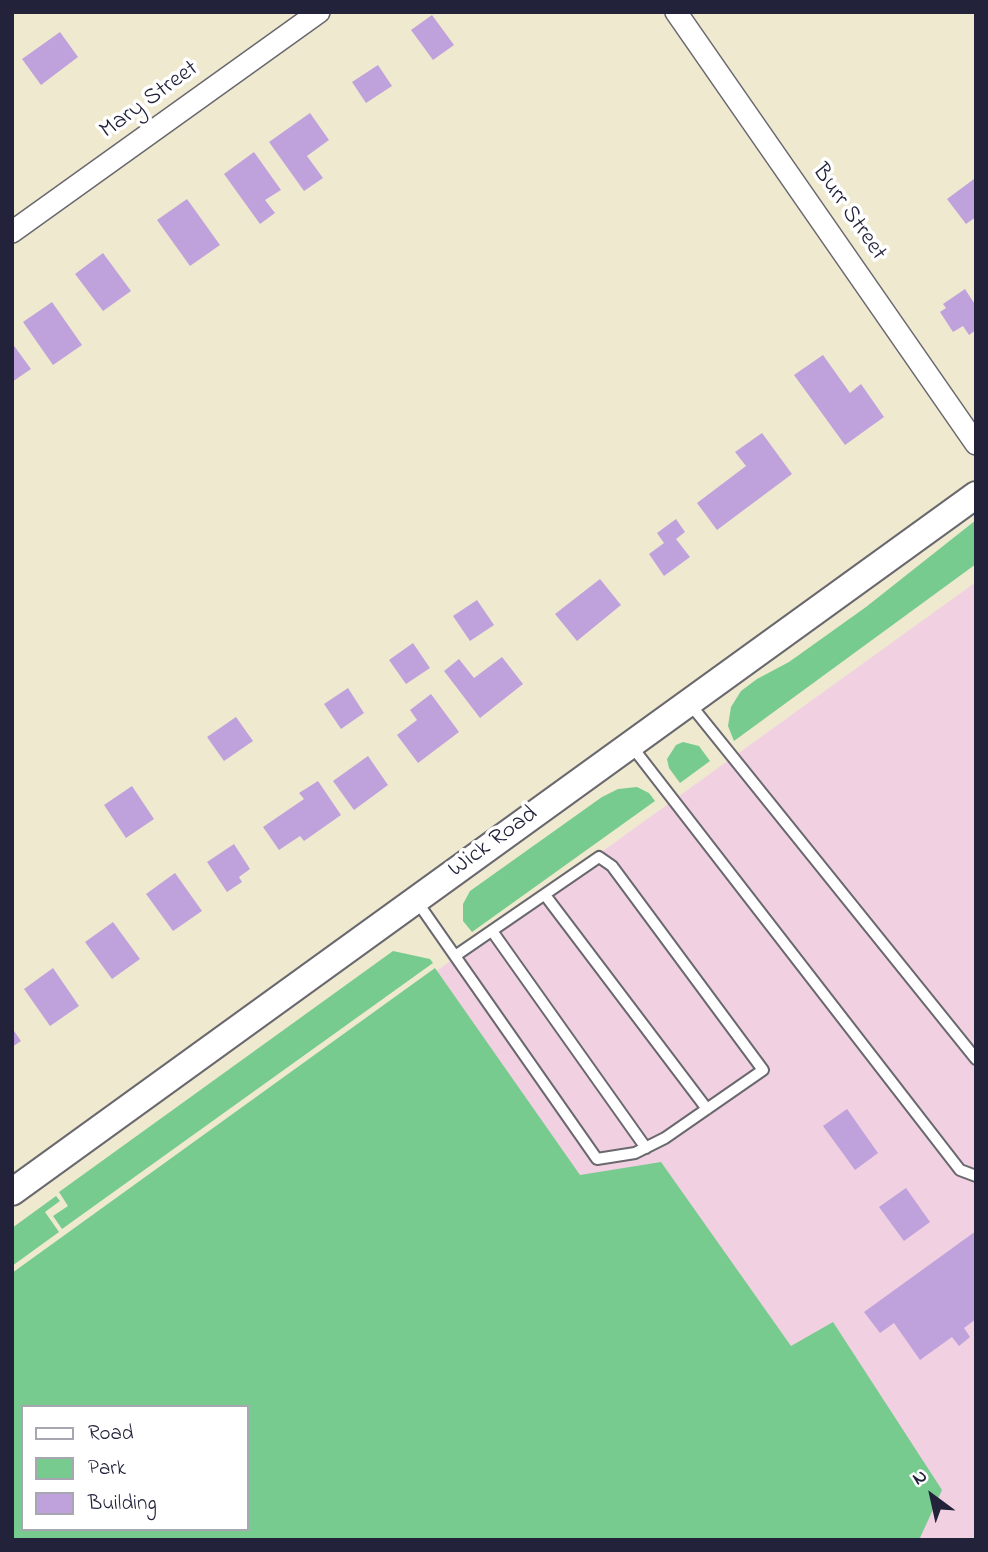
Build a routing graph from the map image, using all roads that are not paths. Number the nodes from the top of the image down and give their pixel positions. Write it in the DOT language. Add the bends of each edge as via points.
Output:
graph roads {
  1 [pos="319,12"];
  2 [pos="676,12"];
  3 [pos="12,232"];
  4 [pos="976,444"];
  5 [pos="976,495"];
  6 [pos="689,702"];
  7 [pos="630,744"];
  8 [pos="545,895"];
  9 [pos="416,900"];
  10 [pos="492,931"];
  11 [pos="455,956"];
  12 [pos="976,1059"];
  13 [pos="707,1109"];
  14 [pos="646,1148"];
  15 [pos="976,1176"];
  16 [pos="12,1192"];
  1 -- 3 [label="street, Mary Street"];
  2 -- 4 [label="street, Burr Street"];
  5 -- 6 [label="street, Wick Road"];
  6 -- 7 [label="street, Wick Road"];
  6 -- 12 [label="lane"];
  7 -- 9 [label="street, Wick Road"];
  7 -- 15 [label="lane" via="960,1170"];
  8 -- 10 [label="lane"];
  8 -- 13 [label="lane"];
  8 -- 13 [label="lane" via="599,857 612,866 763,1070"];
  9 -- 11 [label="lane"];
  9 -- 16 [label="street, Wick Road"];
  10 -- 11 [label="lane"];
  10 -- 14 [label="lane"];
  11 -- 14 [label="lane" via="597,1159"];
  13 -- 14 [label="lane"];
}
